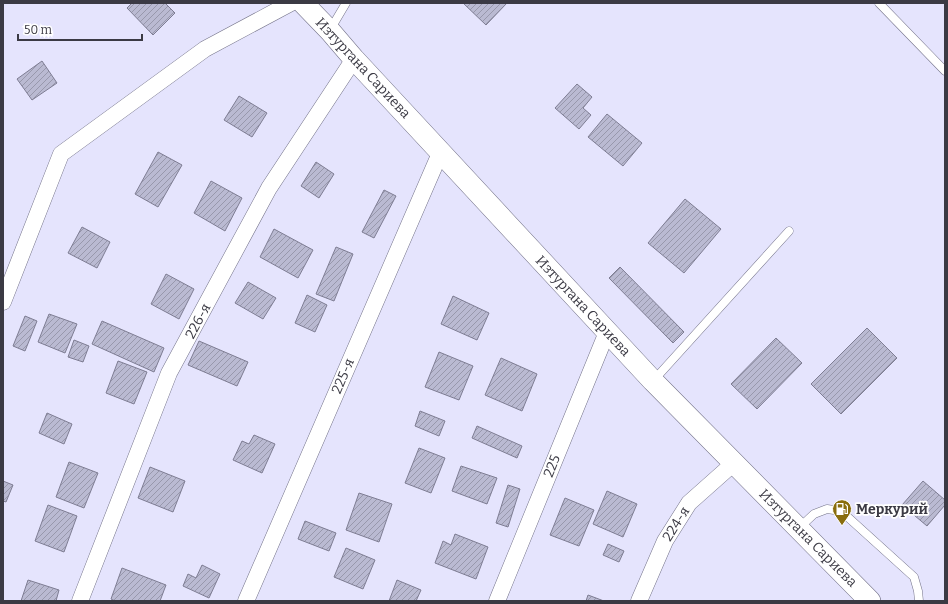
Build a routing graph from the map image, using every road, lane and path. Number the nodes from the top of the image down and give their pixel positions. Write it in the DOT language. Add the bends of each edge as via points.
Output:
graph roads {
  1 [pos="291,3"];
  2 [pos="303,3"];
  3 [pos="346,3"];
  4 [pos="879,3"];
  5 [pos="330,31"];
  6 [pos="354,59"];
  7 [pos="945,71"];
  8 [pos="440,151"];
  9 [pos="789,231"];
  10 [pos="3,302"];
  11 [pos="607,332"];
  12 [pos="653,381"];
  13 [pos="734,462"];
  14 [pos="799,529"];
  15 [pos="80,601"];
  16 [pos="246,601"];
  17 [pos="497,601"];
  18 [pos="639,601"];
  19 [pos="870,601"];
  20 [pos="919,601"];
  1 -- 10 [label="street" via="205,49 61,154"];
  2 -- 5 [label="street, Изтургана Сариева"];
  3 -- 5 [label="lane"];
  4 -- 7 [label="lane"];
  5 -- 6 [label="street, Изтургана Сариева"];
  6 -- 8 [label="street, Изтургана Сариева"];
  6 -- 15 [label="street, 226-я" via="269,188 169,373"];
  8 -- 11 [label="street, Изтургана Сариева"];
  8 -- 16 [label="street, 225-я"];
  9 -- 12 [label="lane"];
  11 -- 12 [label="street, Изтургана Сариева"];
  11 -- 17 [label="street, 225"];
  12 -- 13 [label="street, Изтургана Сариева"];
  13 -- 14 [label="street, Изтургана Сариева"];
  13 -- 18 [label="street, 224-я" via="689,503 665,541"];
  14 -- 19 [label="street, Изтургана Сариева"];
  14 -- 20 [label="lane" via="814,514 827,509 841,511 914,577"];
}
